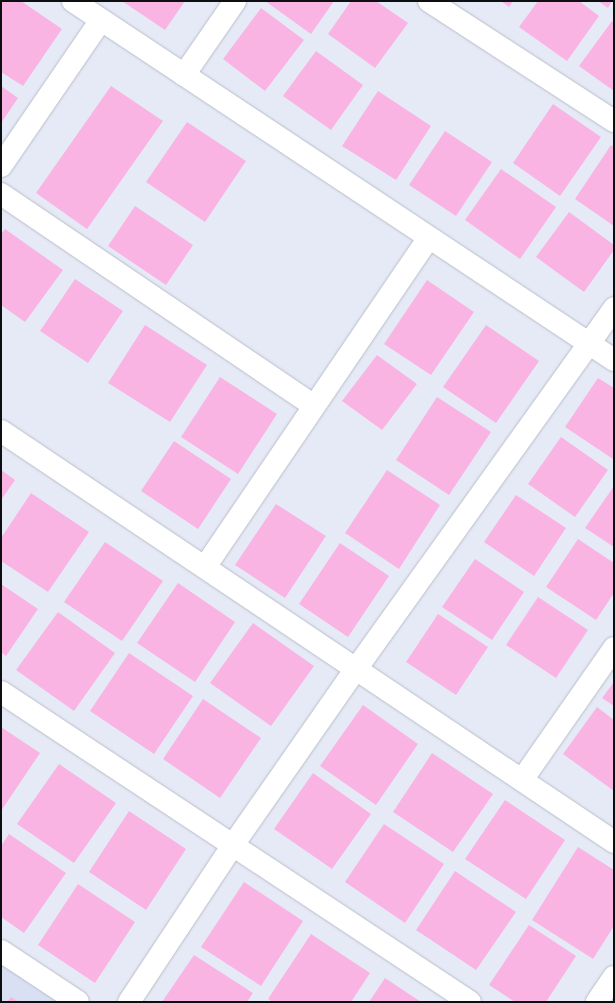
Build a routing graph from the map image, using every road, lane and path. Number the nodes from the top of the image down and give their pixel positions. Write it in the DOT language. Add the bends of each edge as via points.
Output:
graph roads {
  1 [pos="73,1"];
  2 [pos="235,1"];
  3 [pos="429,1"];
  4 [pos="101,20"];
  5 [pos="184,75"];
  6 [pos="614,121"];
  7 [pos="1,166"];
  8 [pos="1,194"];
  9 [pos="429,238"];
  10 [pos="614,308"];
  11 [pos="589,344"];
  12 [pos="614,360"];
  13 [pos="314,406"];
  14 [pos="1,431"];
  15 [pos="205,568"];
  16 [pos="614,648"];
  17 [pos="356,669"];
  18 [pos="1,692"];
  19 [pos="522,780"];
  20 [pos="614,842"];
  21 [pos="233,846"];
  22 [pos="1,951"];
  23 [pos="614,977"];
  24 [pos="78,1002"];
  25 [pos="129,1002"];
  26 [pos="470,1002"];
  27 [pos="597,1002"];
  1 -- 4 [label="street"];
  2 -- 5 [label="street"];
  3 -- 6 [label="street"];
  4 -- 5 [label="street"];
  4 -- 7 [label="street"];
  5 -- 9 [label="street"];
  8 -- 13 [label="street"];
  9 -- 11 [label="street"];
  9 -- 13 [label="street"];
  10 -- 11 [label="street"];
  11 -- 12 [label="street"];
  11 -- 17 [label="street"];
  13 -- 15 [label="street"];
  14 -- 15 [label="street"];
  15 -- 17 [label="street"];
  16 -- 19 [label="street"];
  17 -- 19 [label="street"];
  17 -- 21 [label="street"];
  18 -- 21 [label="street"];
  19 -- 20 [label="street"];
  21 -- 25 [label="street"];
  21 -- 26 [label="street"];
  22 -- 24 [label="street"];
  23 -- 27 [label="street"];
}
